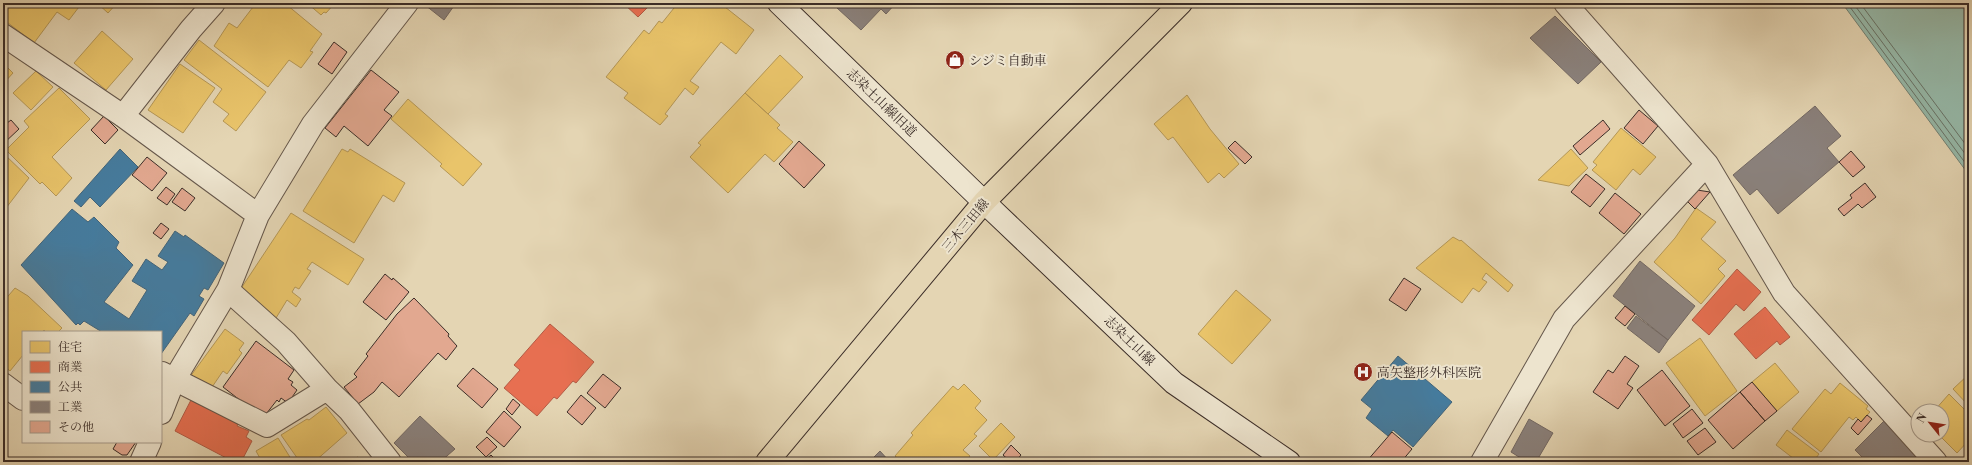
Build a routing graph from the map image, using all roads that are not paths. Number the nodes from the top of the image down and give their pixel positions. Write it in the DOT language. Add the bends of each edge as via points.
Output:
graph roads {
  1 [pos="214,3"];
  2 [pos="407,3"];
  3 [pos="779,3"];
  4 [pos="1181,3"];
  5 [pos="1565,3"];
  6 [pos="3,35"];
  7 [pos="123,116"];
  8 [pos="1707,164"];
  9 [pos="984,202"];
  10 [pos="258,215"];
  11 [pos="228,290"];
  12 [pos="167,376"];
  13 [pos="3,384"];
  14 [pos="327,390"];
  15 [pos="22,399"];
  16 [pos="162,407"];
  17 [pos="390,462"];
  18 [pos="767,462"];
  19 [pos="1289,462"];
  20 [pos="1482,462"];
  21 [pos="1936,462"];
  1 -- 7 [label="street" via="191,28"];
  2 -- 10 [label="street" via="314,124"];
  3 -- 9 [label="street, 志染土山線旧道"];
  4 -- 9 [label="main road, 三木三田線"];
  5 -- 8 [label="street"];
  6 -- 7 [label="street"];
  7 -- 10 [label="street"];
  8 -- 20 [label="street" via="1564,319"];
  8 -- 21 [label="street" via="1784,293"];
  9 -- 18 [label="main road, 三木三田線"];
  9 -- 19 [label="street, 志染土山線" via="1174,383"];
  10 -- 11 [label="street"];
  11 -- 12 [label="street"];
  11 -- 14 [label="street" via="286,342"];
  12 -- 14 [label="street" via="267,426"];
  12 -- 16 [label="street"];
  13 -- 15 [label="street"];
  14 -- 17 [label="street" via="349,410"];
}
